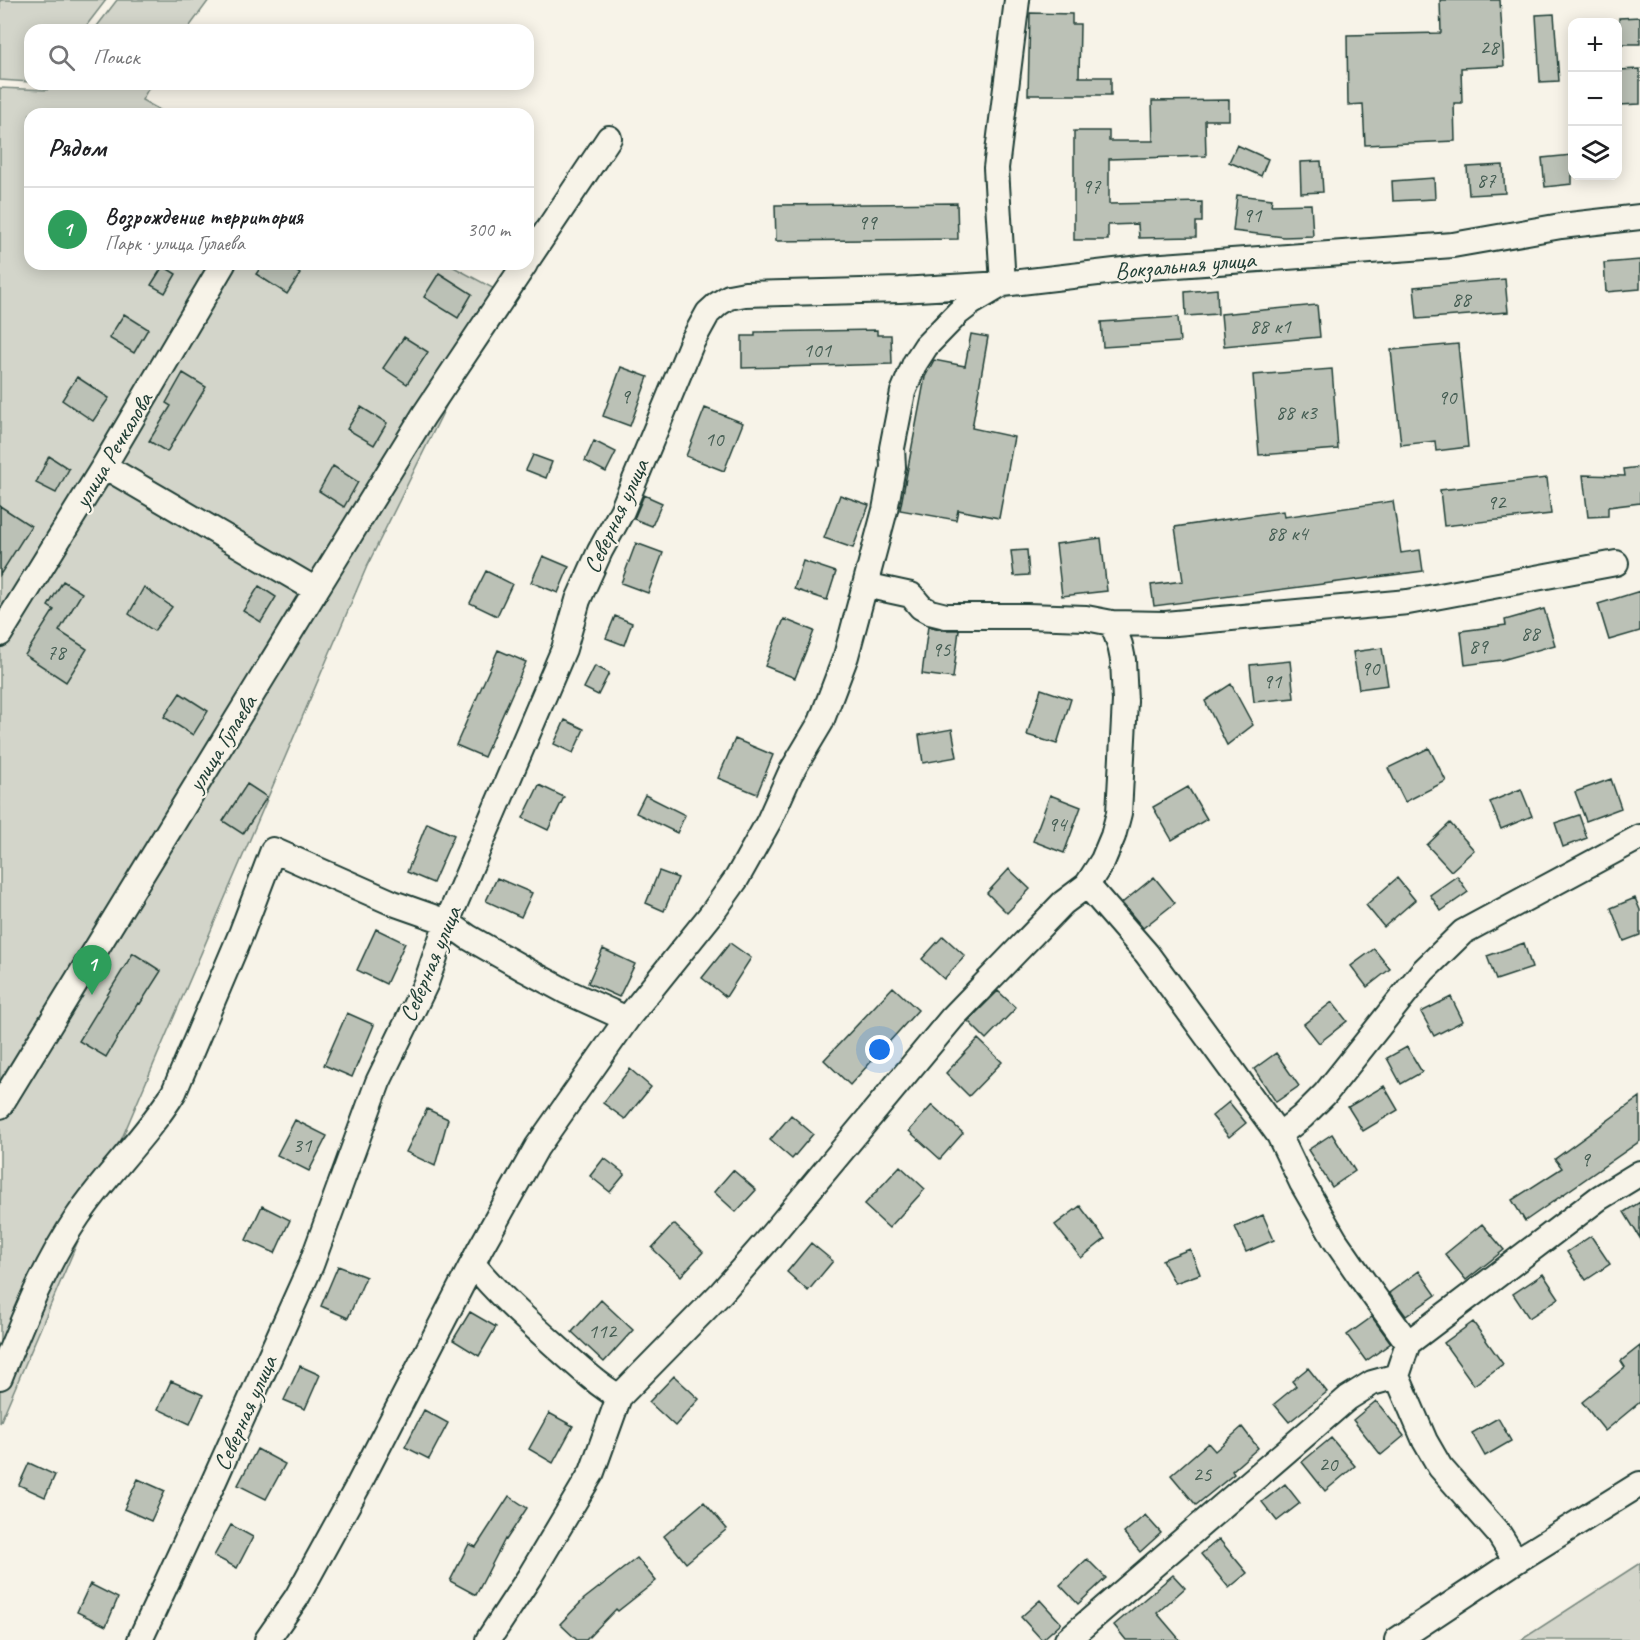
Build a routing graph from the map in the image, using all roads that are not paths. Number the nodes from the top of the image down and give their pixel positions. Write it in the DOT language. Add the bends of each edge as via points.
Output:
graph roads {
  1 [pos="1017,0"];
  2 [pos="609,138"];
  3 [pos="1640,217"];
  4 [pos="534,250"];
  5 [pos="219,270"];
  6 [pos="521,270"];
  7 [pos="1003,284"];
  8 [pos="729,297"];
  9 [pos="104,466"];
  10 [pos="1616,563"];
  11 [pos="865,585"];
  12 [pos="316,590"];
  13 [pos="1112,623"];
  14 [pos="0,634"];
  15 [pos="1640,837"];
  16 [pos="1087,885"];
  17 [pos="447,921"];
  18 [pos="627,1019"];
  19 [pos="0,1106"];
  20 [pos="1279,1135"];
  21 [pos="1640,1173"];
  22 [pos="473,1264"];
  23 [pos="1408,1343"];
  24 [pos="1397,1376"];
  25 [pos="0,1377"];
  26 [pos="619,1397"];
  27 [pos="1640,1484"];
  28 [pos="1516,1561"];
  29 [pos="140,1640"];
  30 [pos="267,1640"];
  31 [pos="488,1640"];
  32 [pos="1067,1640"];
  33 [pos="1397,1640"];
  1 -- 7 [label="street" via="996,168"];
  2 -- 4 [label="street"];
  3 -- 7 [label="street, Вокзальная улица" via="1453,245 1161,266"];
  5 -- 9 [label="street, улица Речкалова"];
  6 -- 12 [label="street, улица Гулаева" via="424,415"];
  7 -- 8 [label="street, Вокзальная улица"];
  7 -- 11 [label="street" via="958,313 915,363 903,392 885,510"];
  8 -- 17 [label="street, Северная улица" via="708,313 692,342 622,511 578,600 564,649"];
  9 -- 12 [label="street"];
  9 -- 14 [label="street, улица Речкалова"];
  10 -- 13 [label="street" via="1408,602 1165,624"];
  11 -- 13 [label="street" via="911,595 921,607 946,616 1074,618"];
  11 -- 18 [label="street" via="837,683 821,722 790,774 769,820 713,912"];
  12 -- 19 [label="street, улица Гулаева"];
  13 -- 16 [label="street" via="1123,660 1125,691 1119,813 1103,860"];
  15 -- 20 [label="street" via="1462,932 1423,971 1325,1094"];
  16 -- 20 [label="street" via="1147,954"];
  16 -- 26 [label="street" via="1064,903 951,1018 743,1268"];
  17 -- 18 [label="street" via="526,970"];
  17 -- 25 [label="street" via="393,903 273,850 174,1092 78,1217 40,1282"];
  17 -- 29 [label="street, Северная улица" via="426,983 378,1082 311,1265"];
  18 -- 22 [label="street" via="537,1147"];
  20 -- 23 [label="street" via="1335,1240"];
  21 -- 23 [label="street" via="1599,1198"];
  22 -- 26 [label="street" via="546,1338"];
  22 -- 30 [label="street" via="358,1486 297,1597"];
  23 -- 24 [label="street"];
  24 -- 28 [label="street" via="1440,1467 1499,1534"];
  24 -- 32 [label="street" via="1372,1383 1348,1398"];
  26 -- 31 [label="street" via="592,1472"];
  27 -- 28 [label="street"];
  28 -- 33 [label="street"];
}
